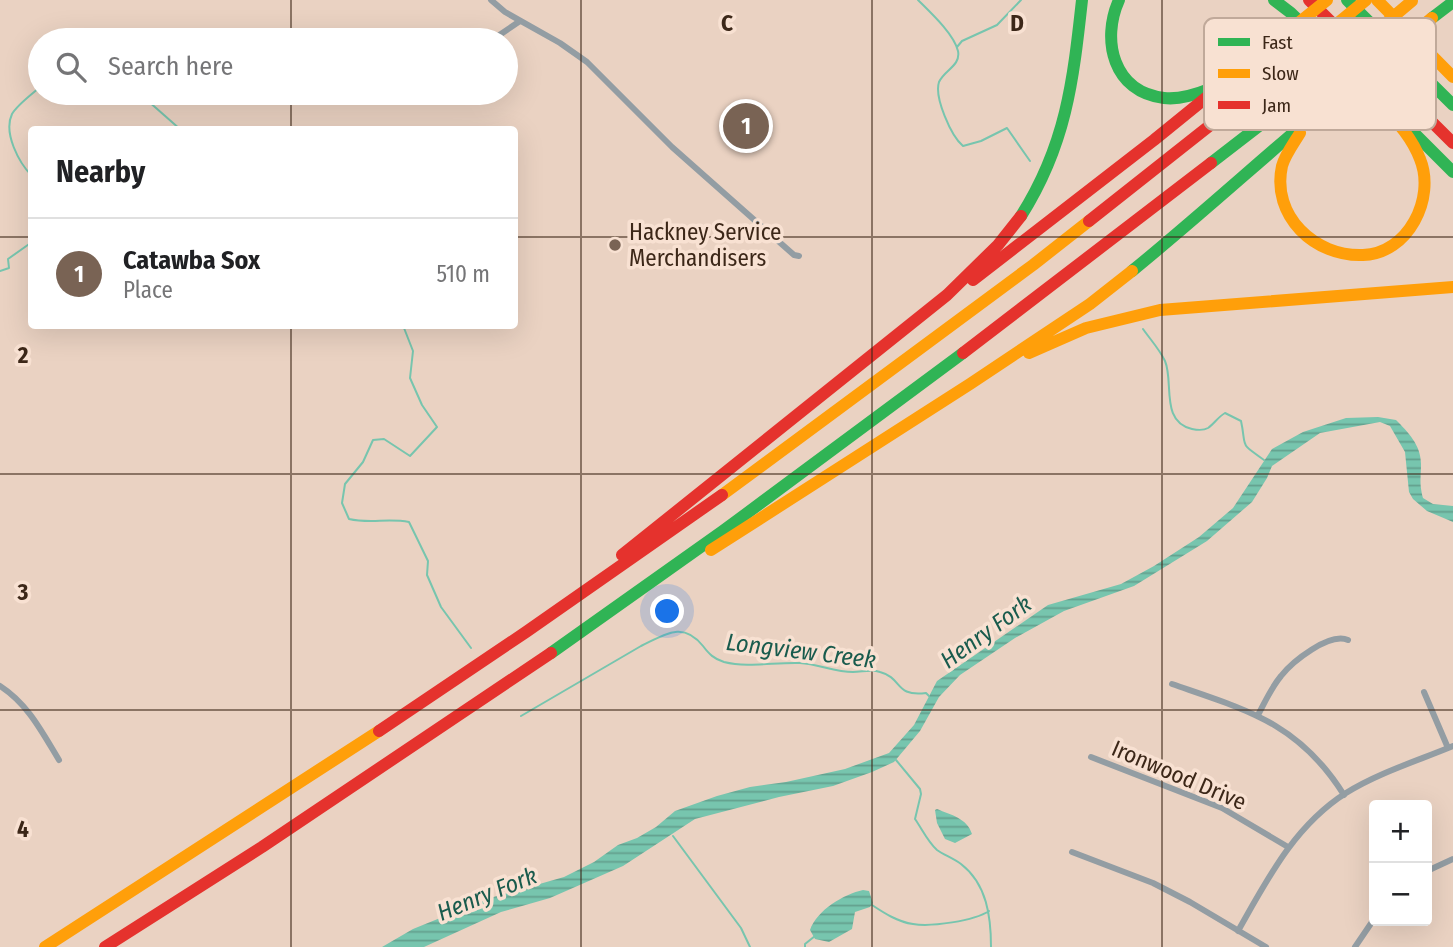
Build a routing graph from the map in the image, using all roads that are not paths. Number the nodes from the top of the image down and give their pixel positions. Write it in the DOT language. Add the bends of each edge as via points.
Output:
graph roads {
  1 [pos="1083,0"];
  2 [pos="1119,0"];
  3 [pos="1309,0"];
  4 [pos="1327,0"];
  5 [pos="1348,0"];
  6 [pos="1366,0"];
  7 [pos="1377,0"];
  8 [pos="1412,0"];
  9 [pos="496,1"];
  10 [pos="1453,2"];
  11 [pos="1279,3"];
  12 [pos="1295,18"];
  13 [pos="1305,18"];
  14 [pos="1327,18"];
  15 [pos="1344,18"];
  16 [pos="1366,18"];
  17 [pos="1391,18"];
  18 [pos="1395,18"];
  19 [pos="1432,18"];
  20 [pos="520,21"];
  21 [pos="510,28"];
  22 [pos="1436,57"];
  23 [pos="1436,58"];
  24 [pos="1453,70"];
  25 [pos="1453,76"];
  26 [pos="1436,88"];
  27 [pos="1204,91"];
  28 [pos="1204,99"];
  29 [pos="1453,105"];
  30 [pos="1436,126"];
  31 [pos="1205,130"];
  32 [pos="1255,130"];
  33 [pos="1296,130"];
  34 [pos="1302,130"];
  35 [pos="1403,130"];
  36 [pos="1410,130"];
  37 [pos="1453,143"];
  38 [pos="1453,172"];
  39 [pos="799,256"];
  40 [pos="1453,287"];
  41 [pos="919,319"];
  42 [pos="970,384"];
  43 [pos="662,575"];
  44 [pos="1348,640"];
  45 [pos="465,671"];
  46 [pos="1172,684"];
  47 [pos="0,686"];
  48 [pos="1424,692"];
  49 [pos="1258,715"];
  50 [pos="1450,747"];
  51 [pos="1091,757"];
  52 [pos="59,760"];
  53 [pos="1344,794"];
  54 [pos="1288,847"];
  55 [pos="1072,852"];
  56 [pos="1453,859"];
  57 [pos="1432,870"];
  58 [pos="1369,926"];
  59 [pos="1238,931"];
  60 [pos="45,947"];
  61 [pos="105,947"];
  62 [pos="1266,947"];
  63 [pos="1355,947"];
  1 -- 41 [label="highway" via="1064,124 1039,188 991,252"];
  2 -- 27 [label="highway" via="1111,18 1109,47 1118,70 1140,90 1157,97 1179,98"];
  3 -- 14 [label="highway"];
  4 -- 13 [label="highway, bridge"];
  5 -- 16 [label="highway"];
  6 -- 15 [label="highway, bridge"];
  7 -- 18 [label="highway"];
  8 -- 17 [label="highway, bridge"];
  9 -- 20 [label="street"];
  10 -- 19 [label="highway, bridge"];
  11 -- 12 [label="highway"];
  20 -- 21 [label="street"];
  20 -- 39 [label="street" via="587,62 672,147"];
  22 -- 24 [label="highway"];
  23 -- 25 [label="highway"];
  26 -- 29 [label="highway"];
  28 -- 41 [label="highway"];
  30 -- 37 [label="highway"];
  31 -- 45 [label="highway, bridge" via="862,392 706,506"];
  32 -- 43 [label="highway, bridge" via="966,354"];
  33 -- 42 [label="highway" via="1113,287"];
  34 -- 35 [label="highway" via="1281,169 1287,215 1305,238 1330,252 1352,256 1382,250 1404,235 1418,217 1425,180 1421,159"];
  36 -- 38 [label="highway"];
  40 -- 42 [label="highway" via="1142,313 1076,332"];
  41 -- 45 [label="highway" via="594,578"];
  42 -- 43 [label="highway" via="680,569"];
  43 -- 61 [label="highway" via="486,698"];
  44 -- 49 [label="street" via="1330,640 1289,668"];
  45 -- 60 [label="highway" via="247,819"];
  46 -- 49 [label="street"];
  47 -- 52 [label="street" via="28,711"];
  48 -- 50 [label="street"];
  49 -- 53 [label="street" via="1309,750"];
  50 -- 53 [label="street"];
  51 -- 54 [label="street, Ironwood Drive" via="1222,808"];
  53 -- 54 [label="street"];
  54 -- 59 [label="street"];
  55 -- 59 [label="street" via="1153,883"];
  56 -- 57 [label="street"];
  58 -- 63 [label="street"];
  59 -- 62 [label="street"];
}
